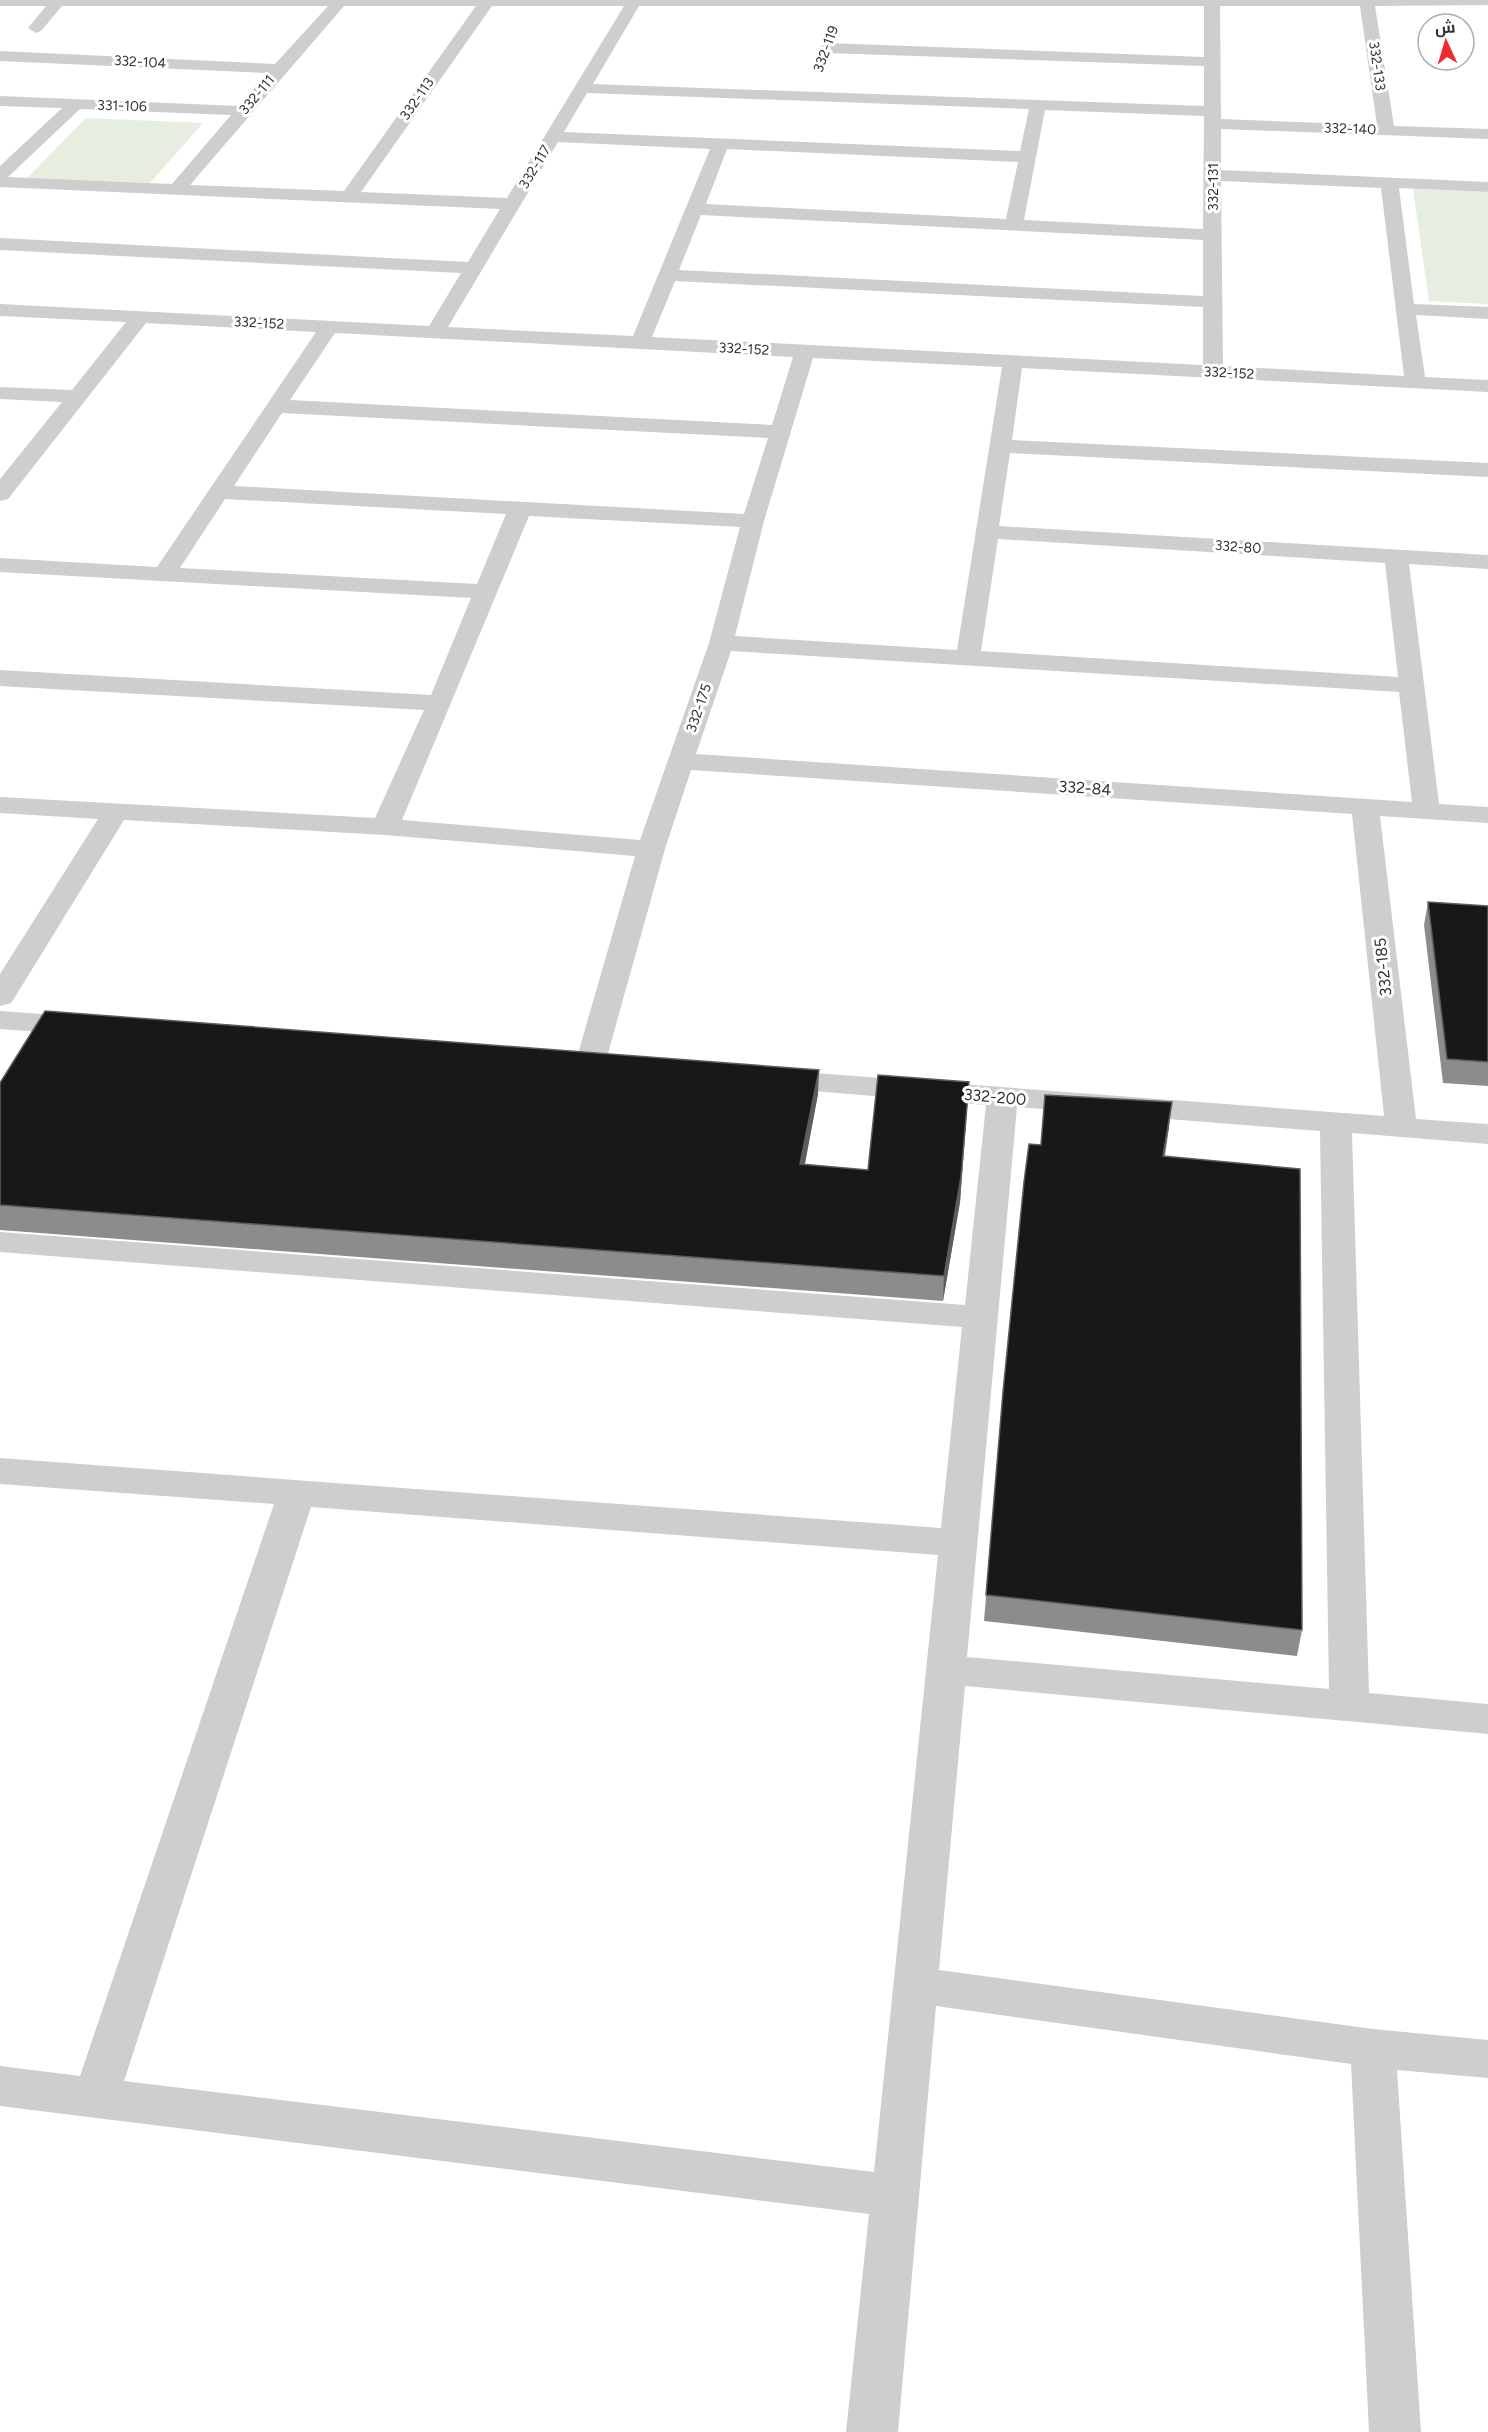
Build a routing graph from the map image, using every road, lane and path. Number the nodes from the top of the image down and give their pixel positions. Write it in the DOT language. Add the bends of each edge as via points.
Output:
graph roads {
  1 [pos="111,1"];
  2 [pos="270,1"];
  3 [pos="696,1"];
  4 [pos="843,1"];
  5 [pos="1001,1"];
  6 [pos="1155,1"];
  7 [pos="1212,1"];
  8 [pos="1296,1"];
  9 [pos="1367,1"];
  10 [pos="1488,1"];
  11 [pos="0,2"];
  12 [pos="58,2"];
  13 [pos="340,2"];
  14 [pos="487,2"];
  15 [pos="634,2"];
  16 [pos="36,28"];
  17 [pos="872,41"];
  18 [pos="826,48"];
  19 [pos="1000,54"];
  20 [pos="0,56"];
  21 [pos="1212,62"];
  22 [pos="279,69"];
  23 [pos="582,88"];
  24 [pos="809,96"];
  25 [pos="0,101"];
  26 [pos="76,104"];
  27 [pos="1038,104"];
  28 [pos="243,111"];
  29 [pos="1212,117"];
  30 [pos="1386,130"];
  31 [pos="1488,134"];
  32 [pos="553,137"];
  33 [pos="721,144"];
  34 [pos="1028,157"];
  35 [pos="1213,175"];
  36 [pos="0,176"];
  37 [pos="0,182"];
  38 [pos="1389,183"];
  39 [pos="1488,188"];
  40 [pos="176,190"];
  41 [pos="349,197"];
  42 [pos="512,204"];
  43 [pos="695,209"];
  44 [pos="1014,225"];
  45 [pos="1213,235"];
  46 [pos="0,244"];
  47 [pos="474,268"];
  48 [pos="668,275"];
  49 [pos="1213,302"];
  50 [pos="1405,309"];
  51 [pos="0,310"];
  52 [pos="1488,313"];
  53 [pos="141,317"];
  54 [pos="329,327"];
  55 [pos="435,332"];
  56 [pos="640,343"];
  57 [pos="805,352"];
  58 [pos="1013,362"];
  59 [pos="1213,372"];
  60 [pos="1415,382"];
  61 [pos="1488,386"];
  62 [pos="0,393"];
  63 [pos="78,397"];
  64 [pos="275,406"];
  65 [pos="780,432"];
  66 [pos="1000,446"];
  67 [pos="1488,470"];
  68 [pos="4,485"];
  69 [pos="218,492"];
  70 [pos="520,509"];
  71 [pos="753,521"];
  72 [pos="988,532"];
  73 [pos="1396,557"];
  74 [pos="1488,562"];
  75 [pos="0,565"];
  76 [pos="164,574"];
  77 [pos="487,592"];
  78 [pos="721,643"];
  79 [pos="968,658"];
  80 [pos="0,678"];
  81 [pos="1410,685"];
  82 [pos="440,703"];
  83 [pos="681,761"];
  84 [pos="0,805"];
  85 [pos="1365,807"];
  86 [pos="1426,810"];
  87 [pos="116,812"];
  88 [pos="1488,814"];
  89 [pos="385,827"];
  90 [pos="651,849"];
  91 [pos="0,997"];
  92 [pos="0,1020"];
  93 [pos="106,1028"];
  94 [pos="590,1064"];
  95 [pos="743,1077"];
  96 [pos="1002,1098"];
  97 [pos="1336,1123"];
  98 [pos="1401,1128"];
  99 [pos="1488,1134"];
  100 [pos="0,1242"];
  101 [pos="981,1317"];
  102 [pos="0,1471"];
  103 [pos="297,1495"];
  104 [pos="958,1543"];
  105 [pos="946,1670"];
  106 [pos="1349,1707"];
  107 [pos="1488,1719"];
  108 [pos="916,1985"];
  109 [pos="1373,2048"];
  110 [pos="1488,2059"];
  111 [pos="0,2086"];
  112 [pos="96,2096"];
  113 [pos="895,2196"];
  114 [pos="872,2432"];
  115 [pos="1395,2432"];
  1 -- 2 [label="street"];
  1 -- 12 [label="street"];
  2 -- 13 [label="street"];
  3 -- 4 [label="street"];
  3 -- 15 [label="street"];
  4 -- 5 [label="street"];
  4 -- 18 [label="street, 332-119"];
  5 -- 6 [label="street"];
  6 -- 7 [label="street"];
  7 -- 8 [label="street"];
  7 -- 21 [label="street, 332-131"];
  8 -- 9 [label="street"];
  9 -- 10 [label="street"];
  9 -- 30 [label="street, 332-133"];
  11 -- 12 [label="street"];
  12 -- 16 [label="street"];
  13 -- 14 [label="street"];
  13 -- 22 [label="street, 332-111"];
  14 -- 15 [label="street"];
  14 -- 41 [label="street, 332-113"];
  15 -- 23 [label="street, 332-117"];
  17 -- 19 [label="street" via="987,46"];
  18 -- 19 [label="street"];
  18 -- 24 [label="street, 332-119"];
  19 -- 21 [label="street"];
  20 -- 22 [label="street, 332-104"];
  21 -- 29 [label="street, 332-131"];
  22 -- 28 [label="street, 332-111"];
  23 -- 24 [label="street, 332-140"];
  23 -- 32 [label="street, 332-117"];
  24 -- 27 [label="street, 332-140"];
  25 -- 26 [label="street, 331-106"];
  26 -- 28 [label="street, 331-106"];
  26 -- 36 [label="street"];
  27 -- 29 [label="street, 332-140"];
  27 -- 34 [label="street"];
  28 -- 40 [label="street, 332-111"];
  29 -- 30 [label="street, 332-140"];
  29 -- 35 [label="street, 332-131"];
  30 -- 31 [label="street, 332-140"];
  32 -- 33 [label="street"];
  32 -- 42 [label="street, 332-117"];
  33 -- 34 [label="street"];
  33 -- 43 [label="street"];
  34 -- 44 [label="street"];
  35 -- 38 [label="street"];
  35 -- 45 [label="street, 332-131"];
  37 -- 40 [label="street"];
  38 -- 39 [label="street"];
  38 -- 50 [label="street"];
  40 -- 41 [label="street"];
  41 -- 42 [label="street"];
  42 -- 47 [label="street, 332-117"];
  43 -- 44 [label="street"];
  43 -- 48 [label="street"];
  44 -- 45 [label="street"];
  45 -- 49 [label="street, 332-131"];
  46 -- 47 [label="street"];
  47 -- 55 [label="street, 332-117"];
  48 -- 49 [label="street"];
  48 -- 56 [label="street"];
  49 -- 59 [label="street, 332-131"];
  50 -- 52 [label="street"];
  50 -- 60 [label="street"];
  51 -- 53 [label="street, 332-152"];
  53 -- 54 [label="street, 332-152"];
  53 -- 63 [label="street"];
  54 -- 55 [label="street, 332-152"];
  54 -- 64 [label="street"];
  55 -- 56 [label="street, 332-152"];
  56 -- 57 [label="street, 332-152"];
  57 -- 58 [label="street, 332-152"];
  57 -- 65 [label="street, 332-175"];
  58 -- 59 [label="street, 332-152"];
  58 -- 66 [label="street"];
  59 -- 60 [label="street, 332-152"];
  60 -- 61 [label="street, 332-152"];
  62 -- 63 [label="street"];
  63 -- 68 [label="street"];
  64 -- 65 [label="street"];
  64 -- 69 [label="street"];
  65 -- 71 [label="street, 332-175"];
  66 -- 67 [label="street"];
  66 -- 72 [label="street"];
  69 -- 70 [label="street"];
  69 -- 76 [label="street"];
  70 -- 71 [label="street"];
  70 -- 77 [label="street"];
  71 -- 78 [label="street, 332-175"];
  72 -- 73 [label="street, 332-80"];
  72 -- 79 [label="street"];
  73 -- 74 [label="street, 332-80"];
  73 -- 81 [label="street"];
  75 -- 76 [label="street"];
  76 -- 77 [label="street"];
  77 -- 82 [label="street"];
  78 -- 79 [label="street"];
  78 -- 83 [label="street, 332-175"];
  79 -- 81 [label="street"];
  80 -- 82 [label="street"];
  81 -- 86 [label="street"];
  82 -- 89 [label="street"];
  83 -- 85 [label="street, 332-84"];
  83 -- 90 [label="street, 332-175"];
  84 -- 87 [label="street"];
  85 -- 86 [label="street, 332-84"];
  85 -- 98 [label="street, 332-185"];
  86 -- 88 [label="street, 332-84"];
  87 -- 89 [label="street"];
  87 -- 91 [label="street"];
  89 -- 90 [label="street"];
  90 -- 94 [label="street, 332-175"];
  92 -- 93 [label="street"];
  95 -- 96 [label="street, 332-200"];
  96 -- 97 [label="street, 332-200"];
  96 -- 101 [label="street"];
  97 -- 98 [label="street, 332-200"];
  97 -- 106 [label="street"];
  98 -- 99 [label="street, 332-200"];
  100 -- 101 [label="street"];
  101 -- 104 [label="street"];
  102 -- 103 [label="street"];
  103 -- 104 [label="street"];
  103 -- 112 [label="street"];
  104 -- 105 [label="street"];
  105 -- 106 [label="street"];
  105 -- 108 [label="street"];
  106 -- 107 [label="street"];
  108 -- 109 [label="street"];
  108 -- 113 [label="street"];
  109 -- 110 [label="street"];
  109 -- 115 [label="street"];
  111 -- 112 [label="street"];
  112 -- 113 [label="street"];
  113 -- 114 [label="street"];
}
